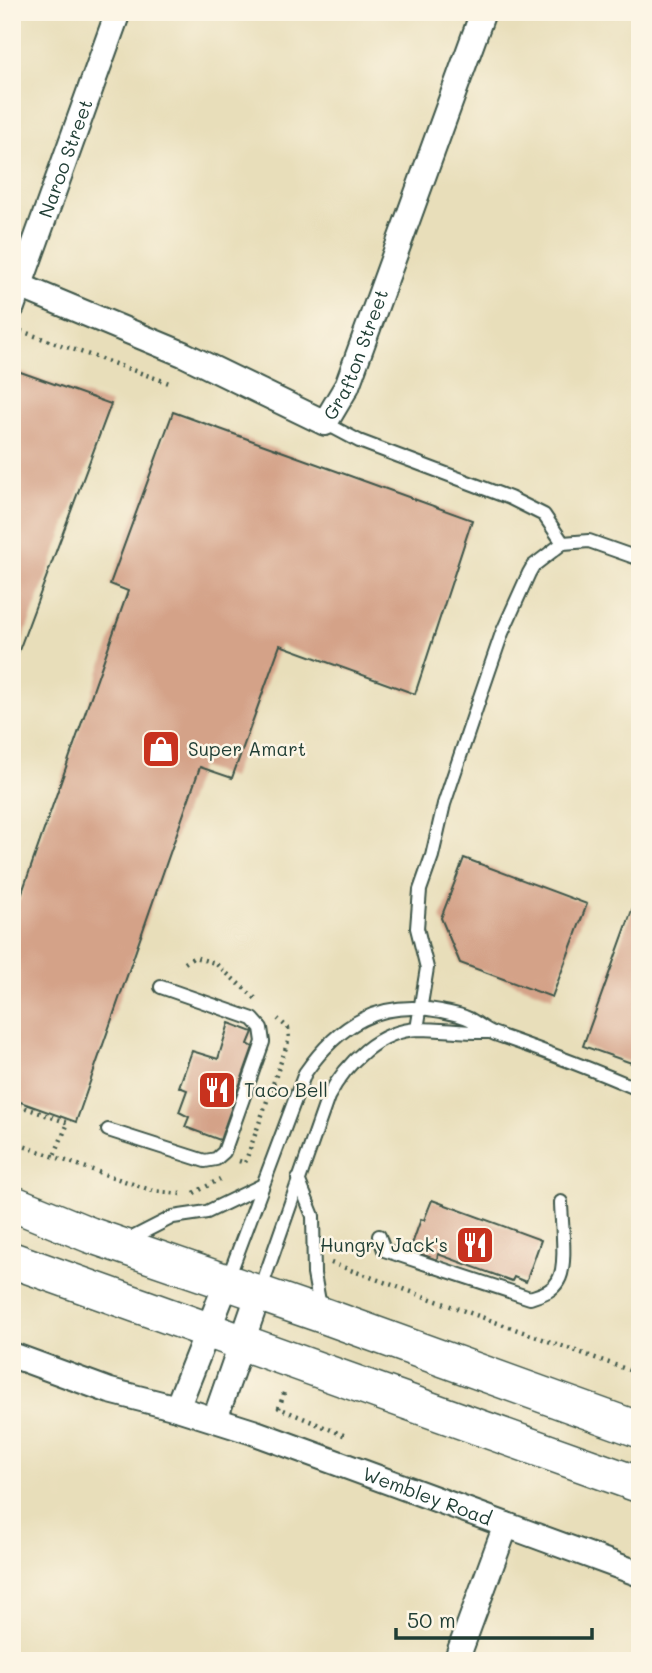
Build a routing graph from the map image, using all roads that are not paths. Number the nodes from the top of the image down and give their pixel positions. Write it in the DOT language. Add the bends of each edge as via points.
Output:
graph roads {
  1 [pos="118,12"];
  2 [pos="484,12"];
  3 [pos="16,296"];
  4 [pos="325,423"];
  5 [pos="563,543"];
  6 [pos="640,559"];
  7 [pos="161,987"];
  8 [pos="421,1007"];
  9 [pos="417,1029"];
  10 [pos="489,1032"];
  11 [pos="640,1090"];
  12 [pos="108,1129"];
  13 [pos="298,1179"];
  14 [pos="263,1185"];
  15 [pos="561,1202"];
  16 [pos="12,1203"];
  17 [pos="379,1236"];
  18 [pos="120,1244"];
  19 [pos="12,1260"];
  20 [pos="227,1282"];
  21 [pos="259,1293"];
  22 [pos="322,1315"];
  23 [pos="207,1330"];
  24 [pos="240,1342"];
  25 [pos="12,1354"];
  26 [pos="177,1408"];
  27 [pos="215,1419"];
  28 [pos="640,1430"];
  29 [pos="640,1485"];
  30 [pos="506,1525"];
  31 [pos="640,1574"];
  32 [pos="456,1661"];
  1 -- 3 [label="street, Naroo Street"];
  2 -- 4 [label="street, Grafton Street" via="347,386"];
  3 -- 4 [label="street, Grafton Street" via="183,354"];
  4 -- 5 [label="lane" via="359,441 544,514"];
  5 -- 6 [label="lane" via="589,541"];
  5 -- 8 [label="lane" via="529,572 502,633 444,804 418,908 417,928 427,968"];
  7 -- 12 [label="lane" via="253,1019 261,1028 263,1042 224,1152 205,1161"];
  8 -- 9 [label="lane"];
  8 -- 10 [label="lane" via="467,1018"];
  8 -- 14 [label="lane" via="386,1009 367,1016 320,1052 295,1094"];
  9 -- 10 [label="lane"];
  9 -- 13 [label="lane" via="377,1042 337,1080"];
  10 -- 11 [label="lane"];
  13 -- 21 [label="lane"];
  13 -- 22 [label="lane" via="313,1216 314,1274"];
  14 -- 18 [label="lane" via="207,1212 173,1217"];
  14 -- 20 [label="lane"];
  15 -- 17 [label="lane" via="560,1279 548,1292 530,1298 384,1250"];
  16 -- 18 [label="main road"];
  18 -- 20 [label="main road"];
  19 -- 23 [label="main road"];
  20 -- 21 [label="main road"];
  20 -- 23 [label="street"];
  21 -- 22 [label="main road"];
  21 -- 24 [label="street"];
  22 -- 28 [label="main road"];
  23 -- 24 [label="main road"];
  23 -- 26 [label="street"];
  24 -- 27 [label="street"];
  24 -- 29 [label="main road"];
  25 -- 26 [label="street, Wembley Road" via="99,1387"];
  26 -- 27 [label="street, Wembley Road"];
  27 -- 30 [label="street, Wembley Road"];
  30 -- 31 [label="street, Wembley Road"];
  30 -- 32 [label="street"];
}
